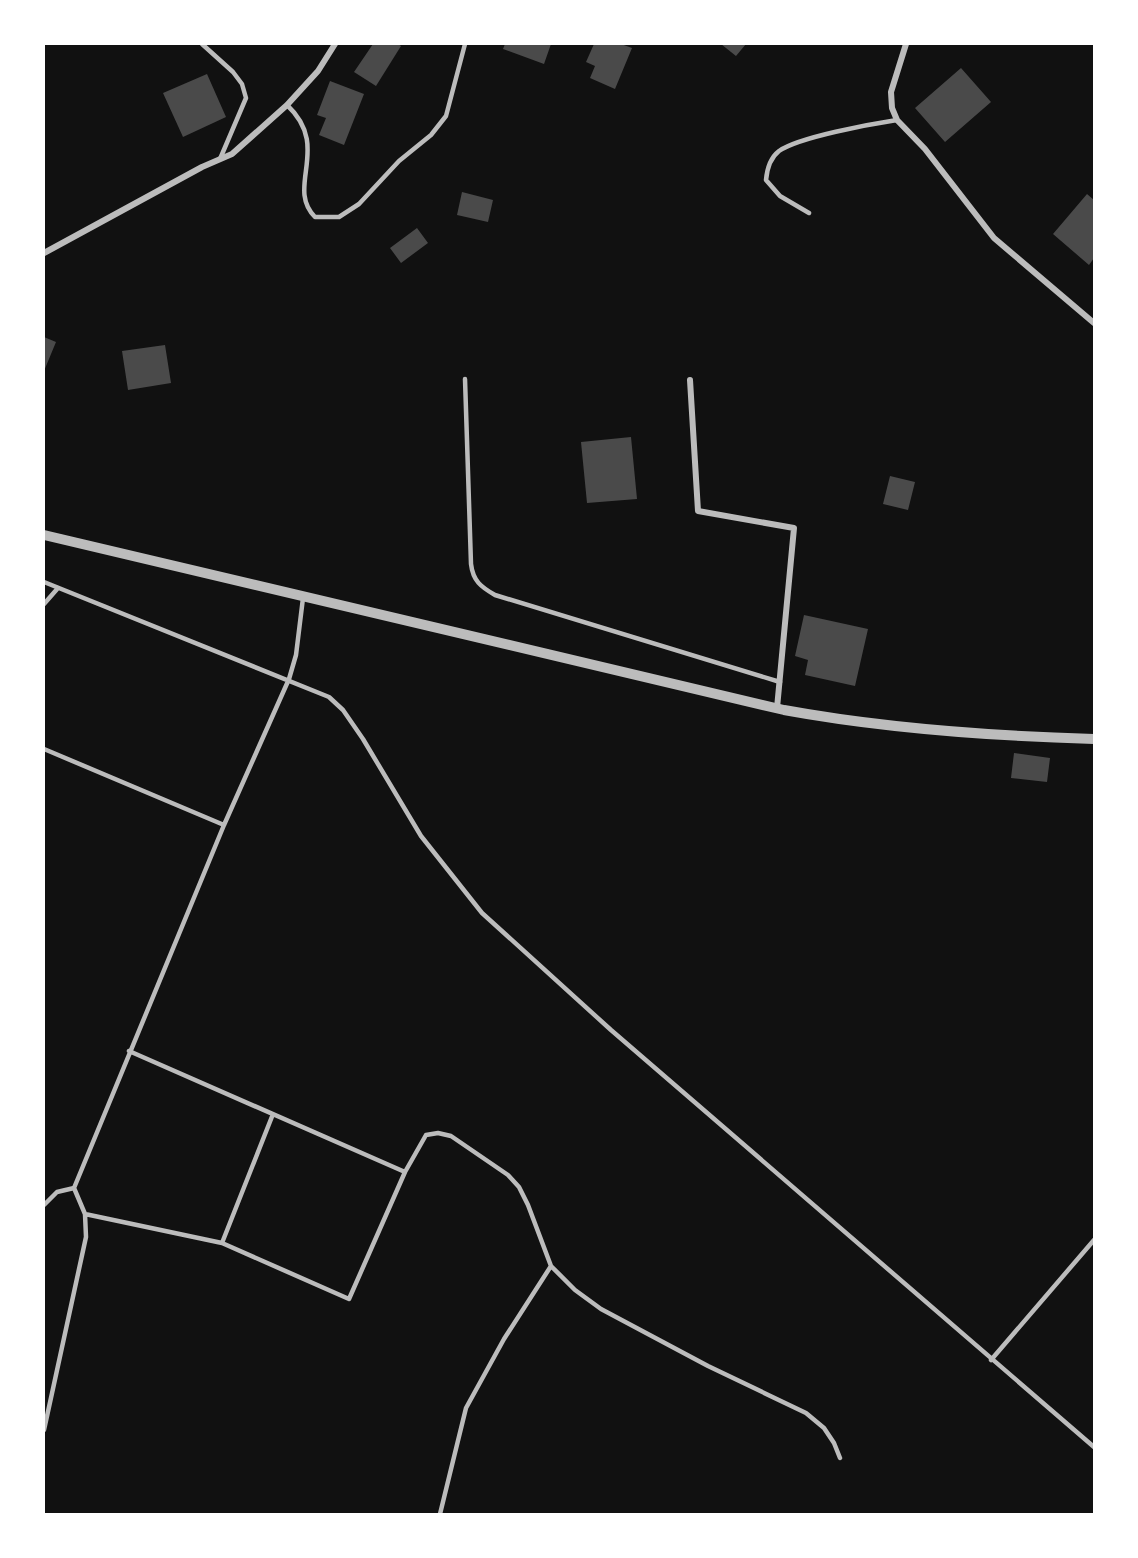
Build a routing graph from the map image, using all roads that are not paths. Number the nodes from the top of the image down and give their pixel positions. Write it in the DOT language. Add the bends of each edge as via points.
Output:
graph roads {
  1 [pos="202,44"];
  2 [pos="335,44"];
  3 [pos="465,44"];
  4 [pos="906,44"];
  5 [pos="287,105"];
  6 [pos="897,120"];
  7 [pos="219,159"];
  8 [pos="809,213"];
  9 [pos="44,253"];
  10 [pos="1095,323"];
  11 [pos="465,379"];
  12 [pos="690,380"];
  13 [pos="44,535"];
  14 [pos="44,582"];
  15 [pos="58,588"];
  16 [pos="303,598"];
  17 [pos="44,604"];
  18 [pos="289,679"];
  19 [pos="780,682"];
  20 [pos="777,708"];
  21 [pos="1095,739"];
  22 [pos="44,749"];
  23 [pos="224,825"];
  24 [pos="129,1052"];
  25 [pos="273,1114"];
  26 [pos="405,1172"];
  27 [pos="74,1188"];
  28 [pos="44,1192"];
  29 [pos="50,1198"];
  30 [pos="44,1205"];
  31 [pos="85,1214"];
  32 [pos="1095,1240"];
  33 [pos="222,1243"];
  34 [pos="551,1266"];
  35 [pos="991,1360"];
  36 [pos="44,1430"];
  37 [pos="1095,1447"];
  38 [pos="840,1458"];
  39 [pos="440,1515"];
  1 -- 7 [label="lane" via="243,84 246,98"];
  2 -- 5 [label="street" via="318,71"];
  3 -- 5 [label="lane" via="446,116 359,204 339,217 315,217 307,209 307,135 298,116"];
  4 -- 6 [label="street" via="891,92"];
  5 -- 7 [label="street" via="232,154"];
  6 -- 8 [label="lane" via="821,136 780,151 768,165 766,180 780,196"];
  6 -- 10 [label="street" via="925,149 994,238"];
  7 -- 9 [label="street"];
  11 -- 19 [label="lane" via="471,564 472,576 478,584 495,595"];
  12 -- 19 [label="street" via="698,511 794,528"];
  13 -- 16 [label="street"];
  14 -- 15 [label="lane"];
  15 -- 17 [label="lane"];
  15 -- 18 [label="lane"];
  16 -- 18 [label="lane"];
  16 -- 20 [label="street"];
  18 -- 23 [label="lane"];
  18 -- 35 [label="lane" via="329,697 343,710 421,836 482,913 532,961"];
  19 -- 20 [label="street"];
  20 -- 21 [label="street" via="937,732"];
  22 -- 23 [label="lane"];
  23 -- 24 [label="lane"];
  24 -- 25 [label="lane"];
  24 -- 27 [label="lane"];
  25 -- 26 [label="lane"];
  25 -- 33 [label="lane"];
  26 -- 33 [label="lane" via="349,1299"];
  26 -- 34 [label="lane" via="426,1136 438,1132 451,1136 519,1187"];
  27 -- 29 [label="lane"];
  27 -- 31 [label="lane"];
  28 -- 29 [label="lane"];
  29 -- 30 [label="lane"];
  31 -- 33 [label="lane"];
  31 -- 36 [label="lane" via="86,1237"];
  32 -- 35 [label="lane"];
  34 -- 38 [label="lane" via="601,1309 754,1390 806,1413 824,1428"];
  34 -- 39 [label="lane" via="466,1408"];
  35 -- 37 [label="lane"];
}
